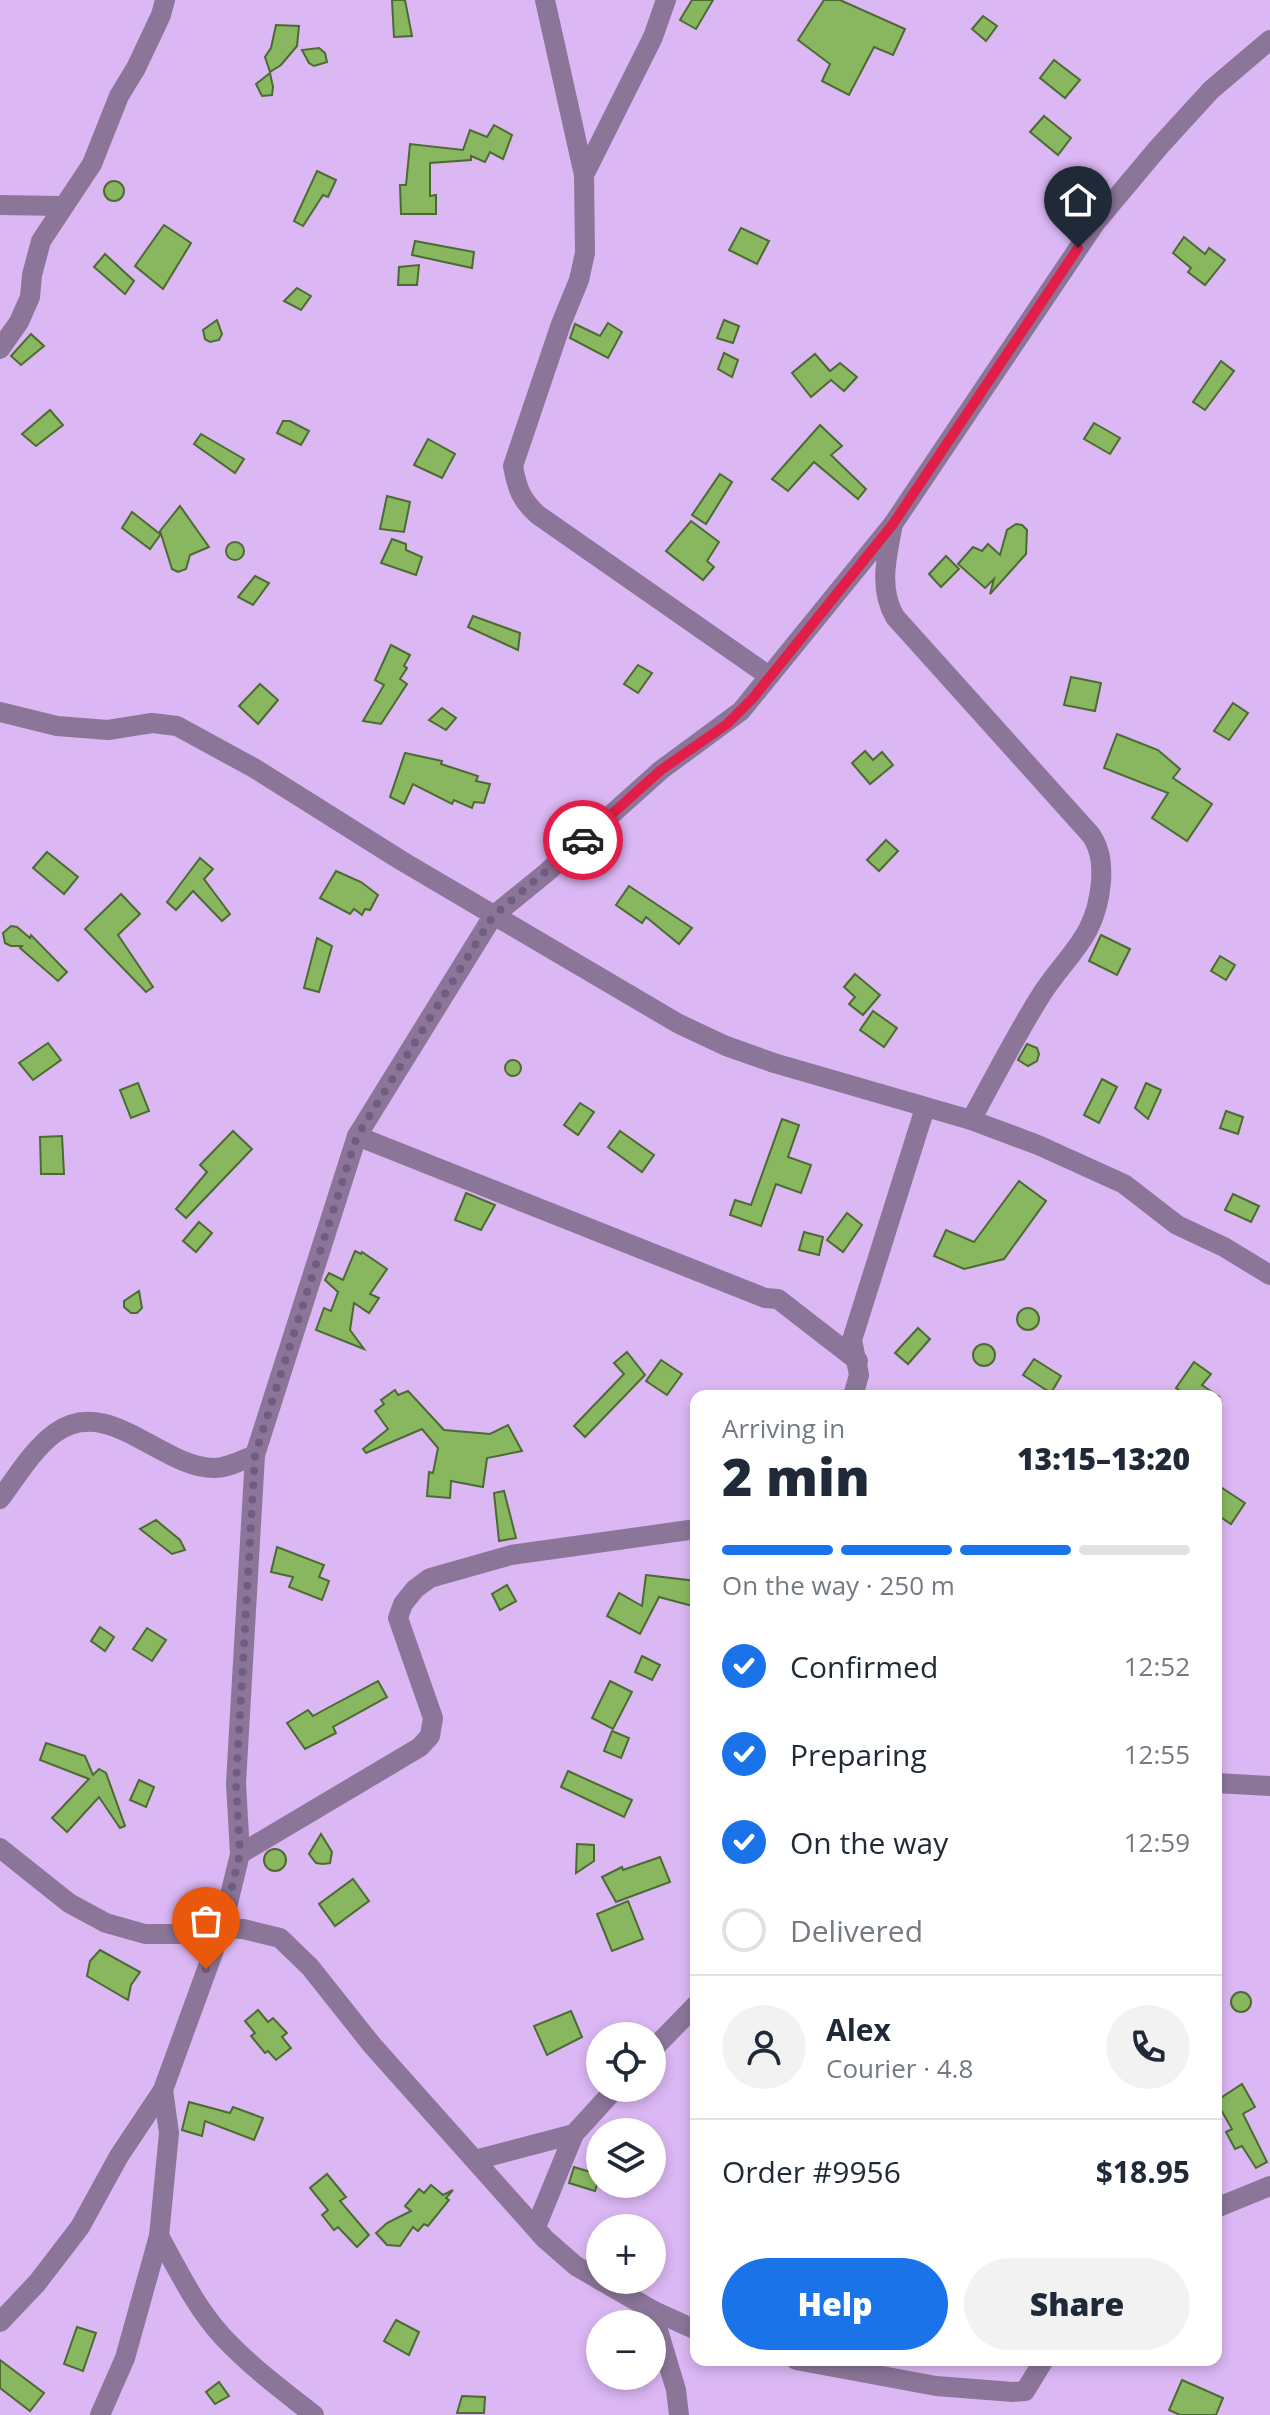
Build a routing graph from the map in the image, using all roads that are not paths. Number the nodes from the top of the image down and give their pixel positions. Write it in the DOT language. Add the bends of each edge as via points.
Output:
graph roads {
  1 [pos="165,0"];
  2 [pos="545,0"];
  3 [pos="666,0"];
  4 [pos="1270,40"];
  5 [pos="584,175"];
  6 [pos="0,205"];
  7 [pos="62,206"];
  8 [pos="0,349"];
  9 [pos="893,524"];
  10 [pos="769,676"];
  11 [pos="0,712"];
  12 [pos="493,916"];
  13 [pos="925,1108"];
  14 [pos="971,1120"];
  15 [pos="357,1136"];
  16 [pos="1270,1275"];
  17 [pos="858,1361"];
  18 [pos="855,1390"];
  19 [pos="255,1455"];
  20 [pos="0,1499"];
  21 [pos="690,1530"];
  22 [pos="1222,1783"];
  23 [pos="1270,1786"];
  24 [pos="0,1848"];
  25 [pos="240,1854"];
  26 [pos="222,1928"];
  27 [pos="690,2011"];
  28 [pos="666,2036"];
  29 [pos="163,2090"];
  30 [pos="603,2102"];
  31 [pos="574,2134"];
  32 [pos="475,2160"];
  33 [pos="1270,2186"];
  34 [pos="1222,2206"];
  35 [pos="536,2227"];
  36 [pos="159,2236"];
  37 [pos="586,2272"];
  38 [pos="624,2294"];
  39 [pos="652,2310"];
  40 [pos="666,2316"];
  41 [pos="0,2322"];
  42 [pos="690,2327"];
  43 [pos="666,2357"];
  44 [pos="828,2366"];
  45 [pos="1040,2366"];
  46 [pos="100,2415"];
  47 [pos="314,2415"];
  48 [pos="679,2415"];
  1 -- 7 [label="street" via="92,164"];
  2 -- 5 [label="street"];
  3 -- 5 [label="street"];
  4 -- 9 [label="street" via="1211,90 1096,222"];
  5 -- 10 [label="street" via="585,253 513,466 517,488 538,515"];
  6 -- 7 [label="street"];
  7 -- 8 [label="street" via="41,241 30,297"];
  9 -- 10 [label="street"];
  9 -- 14 [label="street" via="884,585 887,604 1091,835 1101,864 1098,907 1086,937 1042,993"];
  10 -- 12 [label="street" via="727,724 661,770"];
  11 -- 12 [label="street" via="57,726 177,726"];
  12 -- 13 [label="street" via="726,1046"];
  12 -- 15 [label="street"];
  13 -- 14 [label="street"];
  13 -- 17 [label="street" via="852,1340"];
  14 -- 16 [label="street" via="1124,1184 1177,1225"];
  15 -- 17 [label="street" via="778,1299"];
  15 -- 19 [label="street"];
  17 -- 18 [label="street"];
  19 -- 20 [label="street" via="211,1468 181,1461 106,1423 76,1424 55,1433"];
  19 -- 25 [label="street" via="236,1783"];
  21 -- 25 [label="street" via="511,1555 430,1578 403,1604 398,1618 433,1718 430,1736 420,1747"];
  22 -- 23 [label="street"];
  24 -- 26 [label="street" via="69,1903 106,1923 145,1934"];
  25 -- 26 [label="street"];
  26 -- 29 [label="street"];
  26 -- 32 [label="street" via="280,1938"];
  27 -- 28 [label="street"];
  29 -- 36 [label="street" via="169,2133"];
  29 -- 41 [label="street" via="80,2227"];
  30 -- 31 [label="street"];
  31 -- 32 [label="street"];
  31 -- 35 [label="street"];
  32 -- 35 [label="street"];
  33 -- 34 [label="street"];
  35 -- 37 [label="street"];
  36 -- 46 [label="street" via="125,2358"];
  36 -- 47 [label="street" via="221,2335"];
  38 -- 39 [label="street"];
  40 -- 42 [label="street"];
  43 -- 48 [label="street"];
  44 -- 45 [label="street" via="936,2386 1013,2392 1025,2391"];
}
